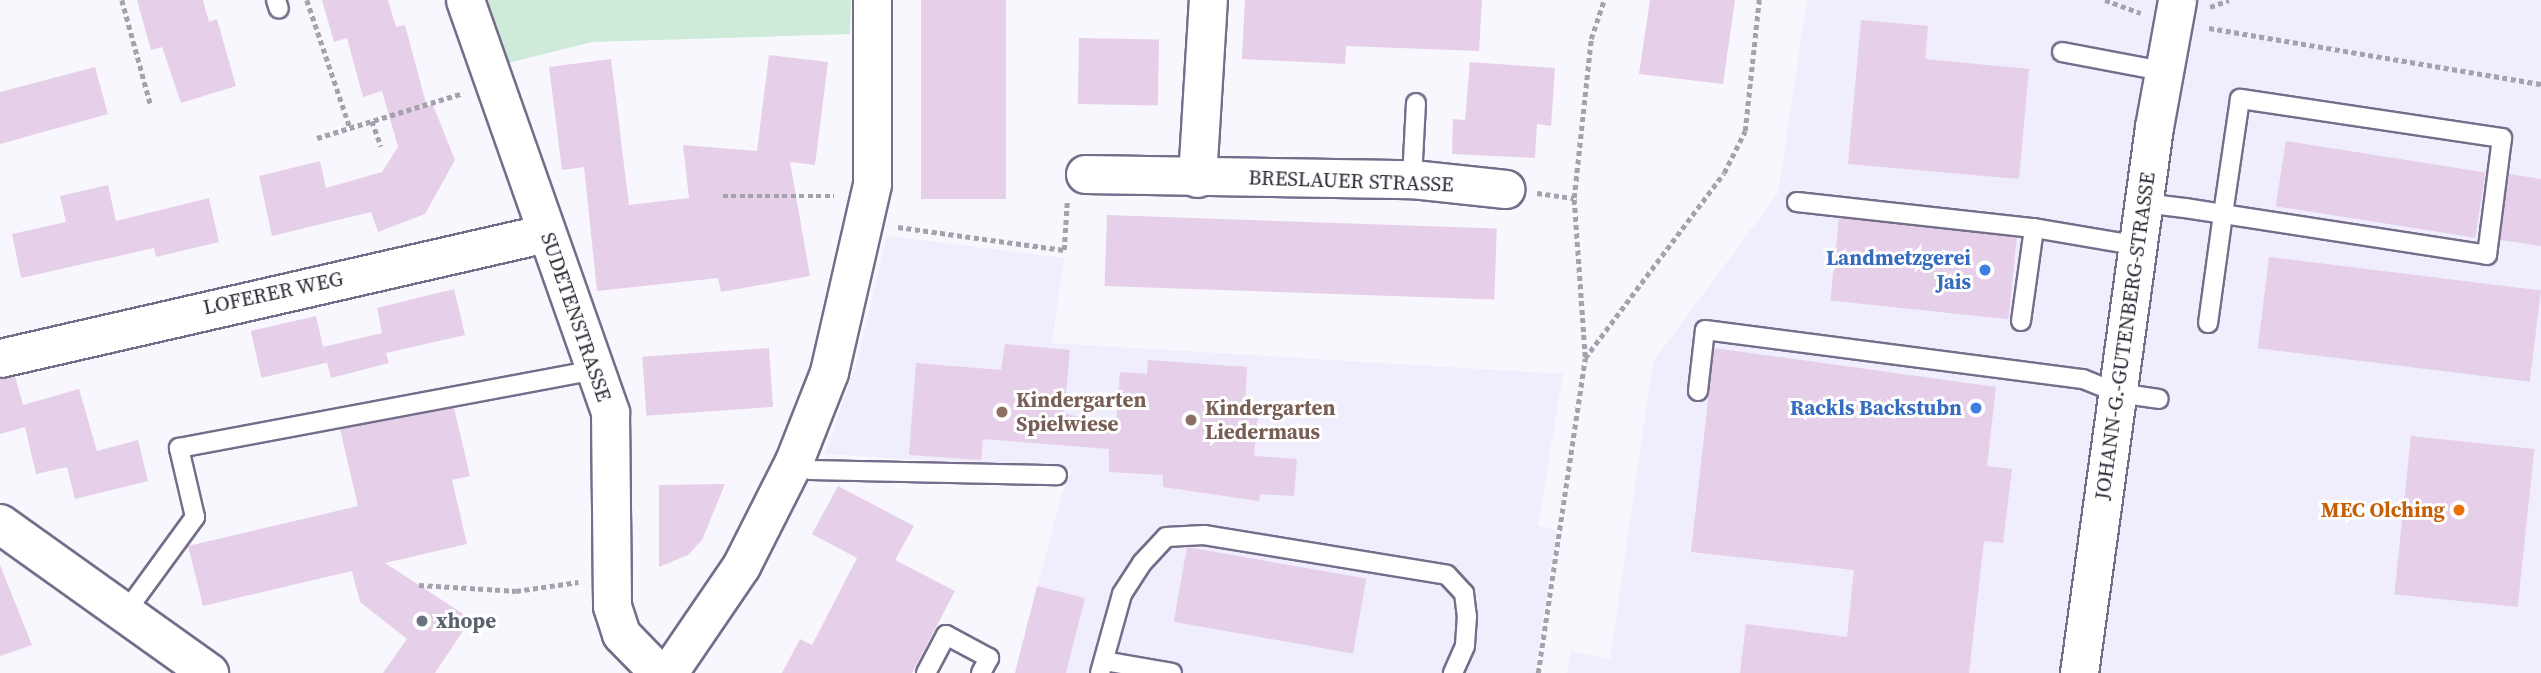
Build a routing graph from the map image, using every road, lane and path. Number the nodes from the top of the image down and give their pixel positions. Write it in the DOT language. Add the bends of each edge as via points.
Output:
graph roads {
  1 [pos="122,0"];
  2 [pos="307,0"];
  3 [pos="465,0"];
  4 [pos="872,0"];
  5 [pos="1208,0"];
  6 [pos="1604,0"];
  7 [pos="1759,0"];
  8 [pos="2178,0"];
  9 [pos="2209,28"];
  10 [pos="2062,52"];
  11 [pos="2163,71"];
  12 [pos="494,83"];
  13 [pos="2541,84"];
  14 [pos="1416,103"];
  15 [pos="151,106"];
  16 [pos="372,121"];
  17 [pos="350,128"];
  18 [pos="317,138"];
  19 [pos="381,146"];
  20 [pos="1086,174"];
  21 [pos="1197,178"];
  22 [pos="1412,178"];
  23 [pos="1505,189"];
  24 [pos="723,197"];
  25 [pos="1797,202"];
  26 [pos="2143,203"];
  27 [pos="866,209"];
  28 [pos="2222,214"];
  29 [pos="2034,228"];
  30 [pos="547,233"];
  31 [pos="2140,246"];
  32 [pos="2021,321"];
  33 [pos="2208,323"];
  34 [pos="0,358"];
  35 [pos="1585,358"];
  36 [pos="594,370"];
  37 [pos="1698,391"];
  38 [pos="2118,393"];
  39 [pos="2159,399"];
  40 [pos="794,461"];
  41 [pos="1057,475"];
  42 [pos="0,524"];
  43 [pos="610,576"];
  44 [pos="419,585"];
  45 [pos="125,613"];
  46 [pos="1102,667"];
  47 [pos="209,673"];
  48 [pos="659,673"];
  49 [pos="668,673"];
  50 [pos="926,673"];
  51 [pos="981,673"];
  52 [pos="1172,673"];
  53 [pos="1453,673"];
  54 [pos="1538,673"];
  55 [pos="2079,673"];
  1 -- 15 [label="path"];
  2 -- 17 [label="path"];
  3 -- 12 [label="street, SUDETENSTRASSE"];
  4 -- 27 [label="street"];
  5 -- 21 [label="street"];
  6 -- 35 [label="path" via="1591,39 1574,198"];
  7 -- 35 [label="path" via="1745,131 1724,173"];
  8 -- 11 [label="street, JOHANN-G.-GUTENBERG-STRASSE"];
  9 -- 13 [label="path"];
  10 -- 11 [label="lane"];
  11 -- 26 [label="street, JOHANN-G.-GUTENBERG-STRASSE"];
  12 -- 16 [label="path"];
  12 -- 30 [label="street, SUDETENSTRASSE"];
  14 -- 22 [label="lane"];
  16 -- 17 [label="path"];
  16 -- 19 [label="path"];
  17 -- 18 [label="path"];
  20 -- 21 [label="street, BRESLAUER STRASSE"];
  20 -- 27 [label="path" via="1069,174 1064,250"];
  21 -- 22 [label="street, BRESLAUER STRASSE"];
  22 -- 23 [label="street, BRESLAUER STRASSE"];
  24 -- 27 [label="path"];
  25 -- 29 [label="lane"];
  26 -- 28 [label="lane"];
  26 -- 31 [label="street, JOHANN-G.-GUTENBERG-STRASSE"];
  27 -- 40 [label="street" via="829,372"];
  28 -- 28 [label="lane" via="2487,254 2502,138 2240,99"];
  28 -- 33 [label="lane"];
  29 -- 31 [label="lane"];
  29 -- 32 [label="lane"];
  30 -- 34 [label="street, LOFERER WEG"];
  30 -- 36 [label="street, SUDETENSTRASSE"];
  31 -- 38 [label="street, JOHANN-G.-GUTENBERG-STRASSE"];
  35 -- 54 [label="path"];
  36 -- 43 [label="street, SUDETENSTRASSE" via="610,412"];
  36 -- 45 [label="lane" via="179,448 195,517"];
  37 -- 38 [label="lane" via="1705,330 2083,379"];
  38 -- 39 [label="lane"];
  38 -- 55 [label="street, JOHANN-G.-GUTENBERG-STRASSE"];
  40 -- 41 [label="lane" via="810,470"];
  40 -- 49 [label="street" via="741,566"];
  42 -- 45 [label="main road"];
  43 -- 44 [label="path" via="516,591"];
  43 -- 48 [label="street, SUDETENSTRASSE" via="621,634"];
  45 -- 47 [label="main road"];
  46 -- 52 [label="lane"];
  46 -- 53 [label="lane" via="1122,594 1142,563 1166,537 1204,535 1447,575 1464,593 1467,616 1465,646"];
  50 -- 51 [label="lane" via="946,635 989,658"];
}
